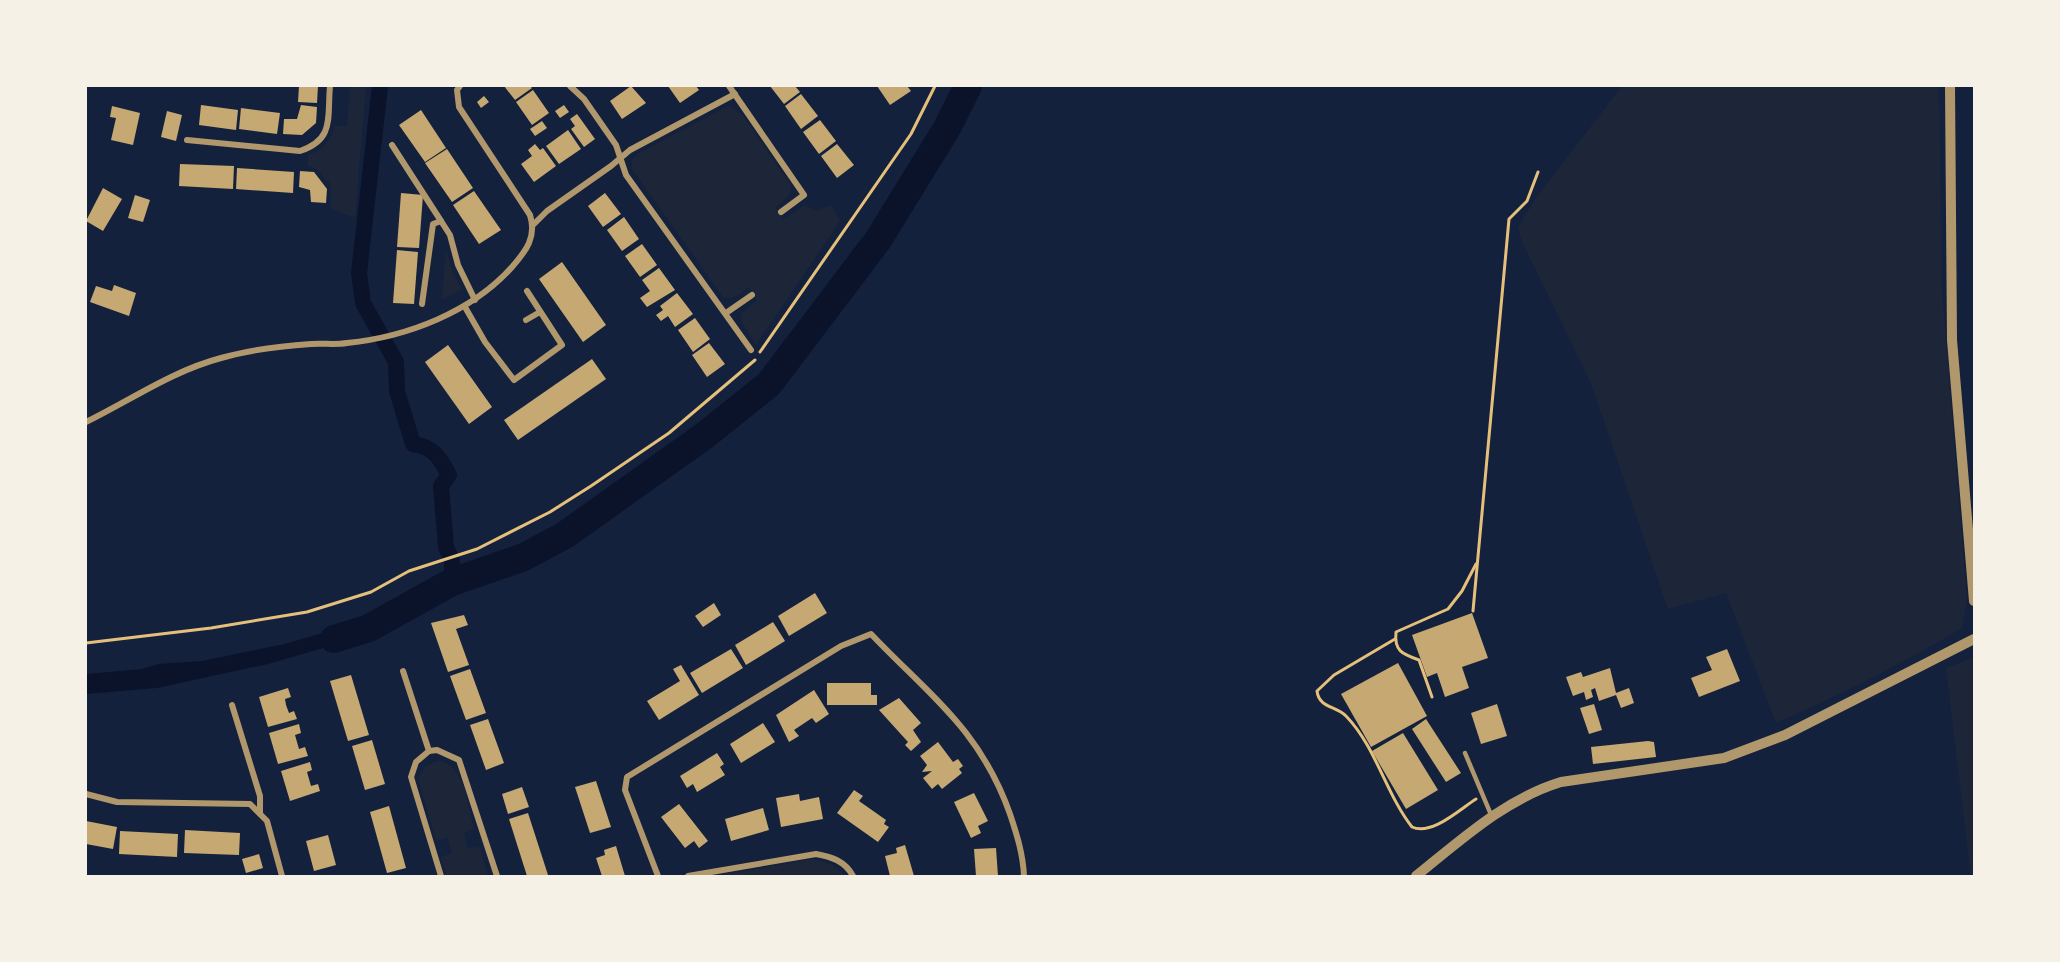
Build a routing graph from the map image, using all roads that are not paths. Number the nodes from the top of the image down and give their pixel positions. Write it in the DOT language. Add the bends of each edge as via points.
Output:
graph roads {
  1 [pos="330,86"];
  2 [pos="460,86"];
  3 [pos="571,86"];
  4 [pos="729,86"];
  5 [pos="1950,86"];
  6 [pos="735,94"];
  7 [pos="187,140"];
  8 [pos="392,145"];
  9 [pos="619,158"];
  10 [pos="781,212"];
  11 [pos="441,221"];
  12 [pos="533,225"];
  13 [pos="527,291"];
  14 [pos="752,295"];
  15 [pos="476,300"];
  16 [pos="422,304"];
  17 [pos="465,307"];
  18 [pos="540,312"];
  19 [pos="726,314"];
  20 [pos="526,320"];
  21 [pos="751,350"];
  22 [pos="86,422"];
  23 [pos="1974,601"];
  24 [pos="1974,639"];
  25 [pos="403,671"];
  26 [pos="232,705"];
  27 [pos="429,751"];
  28 [pos="1465,753"];
  29 [pos="86,794"];
  30 [pos="260,813"];
  31 [pos="1492,817"];
  32 [pos="282,876"];
  33 [pos="441,876"];
  34 [pos="496,876"];
  35 [pos="657,876"];
  36 [pos="688,876"];
  37 [pos="853,876"];
  38 [pos="1024,876"];
  39 [pos="1416,876"];
  1 -- 7 [label="street" via="326,135 315,146 300,151"];
  2 -- 12 [label="street" via="459,107"];
  3 -- 9 [label="street" via="616,145"];
  4 -- 6 [label="street"];
  5 -- 23 [label="street" via="1952,340"];
  6 -- 9 [label="street"];
  6 -- 10 [label="street" via="804,195"];
  8 -- 11 [label="street"];
  9 -- 12 [label="street"];
  9 -- 19 [label="street" via="626,175"];
  11 -- 15 [label="street"];
  11 -- 16 [label="street" via="433,224"];
  12 -- 15 [label="street" via="532,240 523,254"];
  13 -- 18 [label="street"];
  14 -- 19 [label="street"];
  15 -- 17 [label="street"];
  17 -- 18 [label="street" via="514,380 562,345"];
  17 -- 22 [label="street" via="373,340 278,347 220,358 161,381"];
  18 -- 20 [label="street"];
  19 -- 21 [label="street"];
  24 -- 31 [label="street" via="1785,735 1724,758 1562,782 1538,789"];
  25 -- 27 [label="street"];
  26 -- 30 [label="street" via="260,796"];
  27 -- 33 [label="street" via="416,762 411,777"];
  27 -- 34 [label="street" via="437,750 459,760"];
  28 -- 31 [label="lane"];
  29 -- 30 [label="street" via="117,802 250,804"];
  30 -- 32 [label="street" via="267,821"];
  31 -- 39 [label="street"];
  35 -- 38 [label="street" via="626,790 627,777 841,646 871,634 970,735 1005,800 1020,842"];
  36 -- 37 [label="street" via="816,854 833,857"];
}
